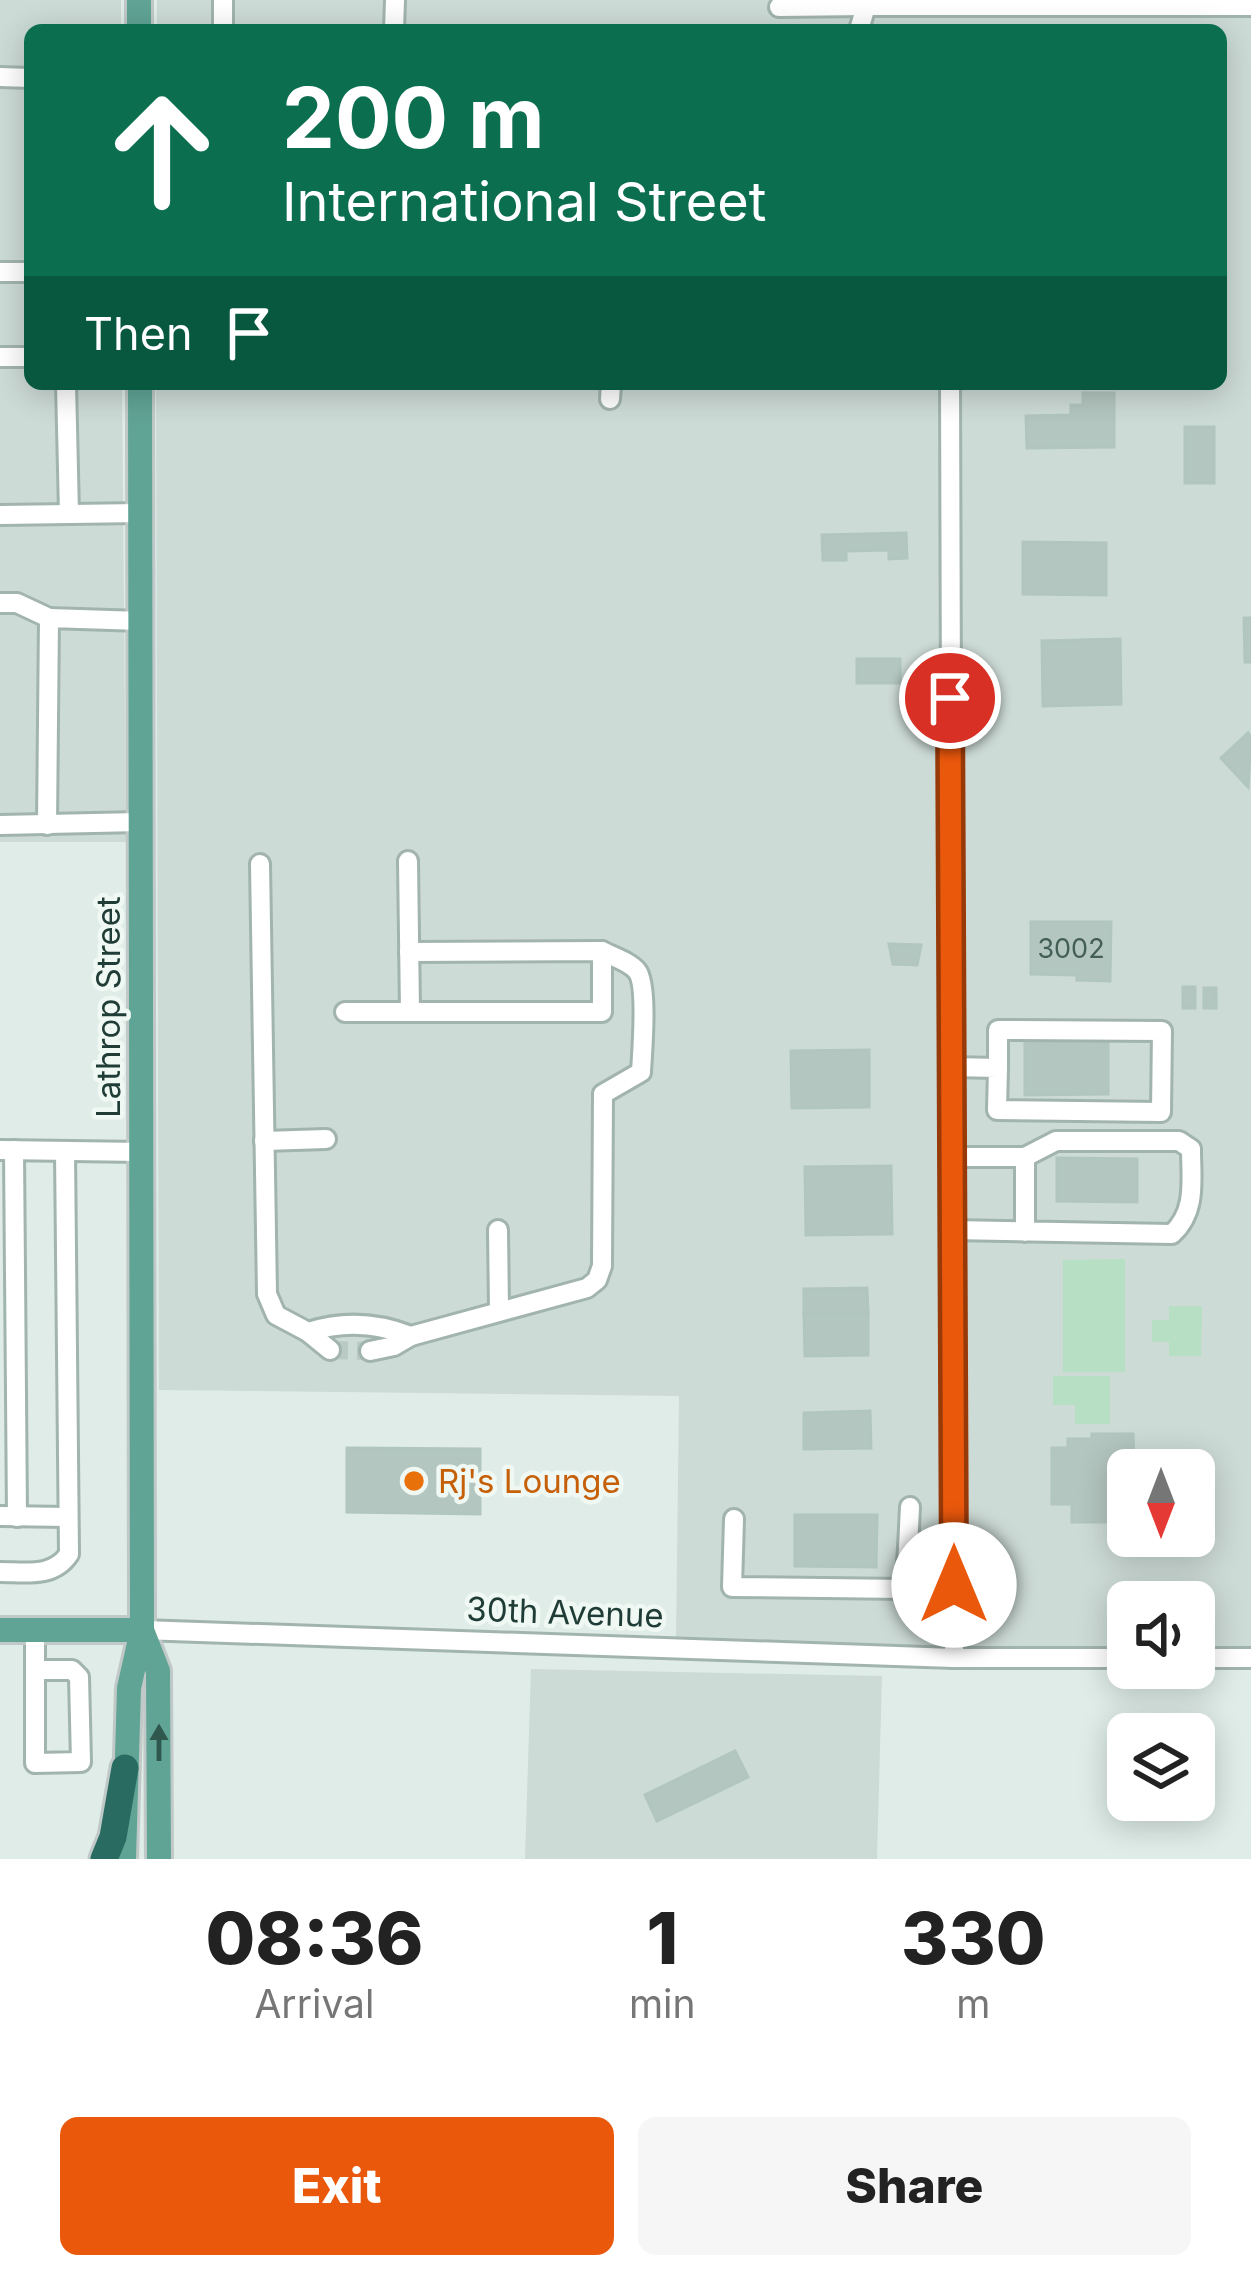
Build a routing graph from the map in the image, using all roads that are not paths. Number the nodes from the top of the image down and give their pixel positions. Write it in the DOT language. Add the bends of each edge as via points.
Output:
graph roads {
  1 [pos="950,3"];
  2 [pos="1075,3"];
  3 [pos="866,6"];
  4 [pos="908,6"];
  5 [pos="1251,6"];
  6 [pos="778,7"];
  7 [pos="861,24"];
  8 [pos="908,24"];
  9 [pos="66,390"];
  10 [pos="140,390"];
  11 [pos="950,390"];
  12 [pos="69,513"];
  13 [pos="141,513"];
  14 [pos="0,515"];
  15 [pos="0,603"];
  16 [pos="49,618"];
  17 [pos="140,621"];
  18 [pos="140,822"];
  19 [pos="0,825"];
  20 [pos="47,825"];
  21 [pos="408,862"];
  22 [pos="260,865"];
  23 [pos="602,951"];
  24 [pos="409,952"];
  25 [pos="345,1012"];
  26 [pos="410,1012"];
  27 [pos="951,1062"];
  28 [pos="998,1068"];
  29 [pos="326,1139"];
  30 [pos="264,1141"];
  31 [pos="7,1150"];
  32 [pos="65,1151"];
  33 [pos="142,1152"];
  34 [pos="952,1157"];
  35 [pos="1025,1157"];
  36 [pos="498,1230"];
  37 [pos="952,1230"];
  38 [pos="1025,1232"];
  39 [pos="500,1309"];
  40 [pos="308,1333"];
  41 [pos="411,1336"];
  42 [pos="330,1350"];
  43 [pos="370,1351"];
  44 [pos="910,1507"];
  45 [pos="9,1516"];
  46 [pos="68,1517"];
  47 [pos="734,1519"];
  48 [pos="908,1548"];
  49 [pos="954,1548"];
  50 [pos="0,1572"];
  51 [pos="0,1630"];
  52 [pos="35,1630"];
  53 [pos="142,1630"];
  54 [pos="954,1658"];
  55 [pos="1107,1658"];
  56 [pos="1215,1658"];
  57 [pos="1251,1658"];
  58 [pos="35,1670"];
  59 [pos="125,1768"];
  60 [pos="104,1859"];
  61 [pos="124,1859"];
  62 [pos="159,1859"];
  1 -- 2 [label="street"];
  1 -- 4 [label="street"];
  2 -- 5 [label="street"];
  3 -- 4 [label="street"];
  3 -- 6 [label="street"];
  3 -- 7 [label="street"];
  4 -- 8 [label="street"];
  9 -- 12 [label="street"];
  10 -- 13 [label="main road, Lathrop Street"];
  11 -- 27 [label="street"];
  12 -- 13 [label="street"];
  12 -- 14 [label="street"];
  13 -- 17 [label="main road, Lathrop Street"];
  15 -- 16 [label="street"];
  16 -- 17 [label="street"];
  16 -- 20 [label="street"];
  17 -- 18 [label="main road, Lathrop Street"];
  18 -- 20 [label="street"];
  18 -- 33 [label="main road, Lathrop Street"];
  19 -- 20 [label="street"];
  21 -- 24 [label="street"];
  22 -- 30 [label="street"];
  23 -- 24 [label="street"];
  23 -- 26 [label="street" via="602,1012"];
  23 -- 39 [label="street" via="641,980 642,1049 641,1072 603,1094 602,1265 587,1288"];
  24 -- 26 [label="street"];
  25 -- 26 [label="street"];
  27 -- 28 [label="street"];
  27 -- 34 [label="street"];
  28 -- 28 [label="street" via="997,1110 1161,1112 1162,1031 998,1030"];
  29 -- 30 [label="street"];
  30 -- 40 [label="street" via="268,1303"];
  31 -- 32 [label="street"];
  31 -- 45 [label="street"];
  32 -- 33 [label="street"];
  32 -- 46 [label="street"];
  33 -- 53 [label="main road, Lathrop Street"];
  34 -- 35 [label="street"];
  34 -- 37 [label="street"];
  35 -- 38 [label="street"];
  35 -- 38 [label="street" via="1056,1141 1179,1142 1191,1149 1191,1200 1172,1234"];
  36 -- 39 [label="street"];
  37 -- 38 [label="street"];
  37 -- 49 [label="street"];
  39 -- 41 [label="street"];
  40 -- 41 [label="street" via="330,1325 386,1326"];
  40 -- 42 [label="street"];
  41 -- 43 [label="street"];
  44 -- 48 [label="street"];
  45 -- 46 [label="street"];
  46 -- 50 [label="street" via="62,1565"];
  47 -- 48 [label="street" via="732,1587 905,1589"];
  48 -- 49 [label="street"];
  49 -- 54 [label="street"];
  51 -- 52 [label="main road, 30th Avenue"];
  52 -- 53 [label="main road, 30th Avenue"];
  52 -- 58 [label="street"];
  53 -- 54 [label="street, 30th Avenue"];
  53 -- 59 [label="main road, Lathrop Street"];
  62 -- 53 [label="main road, Lathrop Street, one-way" via="158,1671"];
  54 -- 55 [label="street, 30th Avenue"];
  56 -- 57 [label="street"];
  58 -- 58 [label="street" via="35,1763 82,1762 79,1677"];
  59 -- 60 [label="highway"];
  59 -- 61 [label="main road, Lathrop Street"];
}
